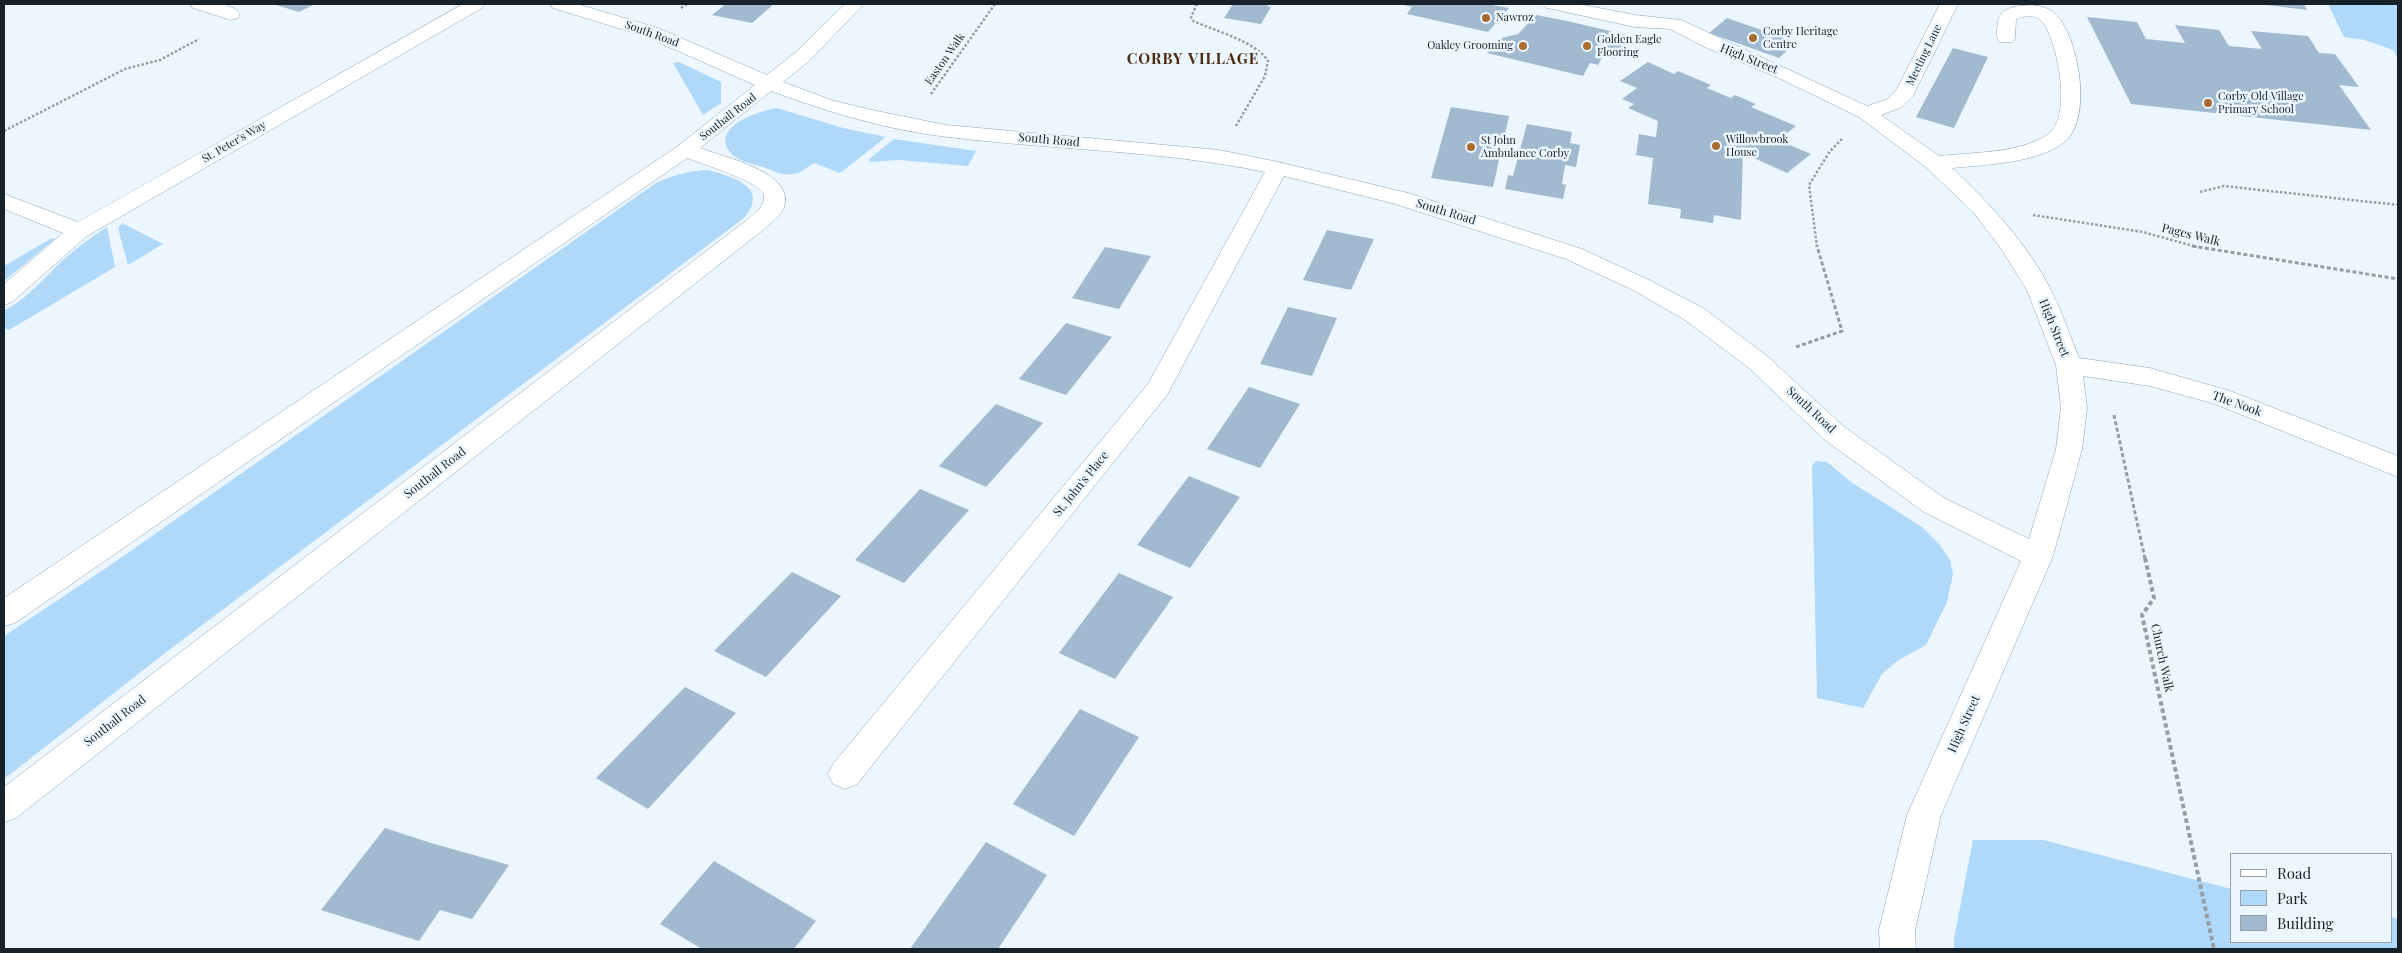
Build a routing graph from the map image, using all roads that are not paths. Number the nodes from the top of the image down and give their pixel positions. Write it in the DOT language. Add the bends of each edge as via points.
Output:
graph roads {
  1 [pos="199,4"];
  2 [pos="476,4"];
  3 [pos="559,4"];
  4 [pos="855,4"];
  5 [pos="1552,4"];
  6 [pos="1949,4"];
  7 [pos="232,14"];
  8 [pos="1668,14"];
  9 [pos="2006,38"];
  10 [pos="770,84"];
  11 [pos="1866,113"];
  12 [pos="685,150"];
  13 [pos="1935,163"];
  14 [pos="1278,168"];
  15 [pos="4,202"];
  16 [pos="79,231"];
  17 [pos="4,297"];
  18 [pos="2069,365"];
  19 [pos="2398,466"];
  20 [pos="2038,556"];
  21 [pos="4,614"];
  22 [pos="845,774"];
  23 [pos="4,807"];
  24 [pos="1898,949"];
  1 -- 7 [label="street"];
  2 -- 16 [label="street, St. Peter's Way"];
  3 -- 10 [label="street, South Road" via="651,32"];
  4 -- 10 [label="street"];
  5 -- 8 [label="street, High Street" via="1635,21"];
  6 -- 11 [label="street, Meeting Lane" via="1906,92 1895,103"];
  8 -- 11 [label="street, High Street" via="1712,43"];
  9 -- 13 [label="street" via="2007,17 2013,12 2030,11 2050,18 2069,69 2070,112 2065,130 2052,142 2034,151"];
  10 -- 12 [label="street, Southall Road"];
  10 -- 14 [label="street, South Road" via="824,104 946,132 1219,156"];
  11 -- 13 [label="street, High Street"];
  12 -- 21 [label="street, Southall Road"];
  12 -- 23 [label="street, Southall Road" via="770,185 775,194 773,208"];
  13 -- 18 [label="street, High Street" via="1981,207 2010,244 2039,290"];
  14 -- 20 [label="street, South Road" via="1400,198 1574,254 1641,284 1694,314 1758,362 1834,433 1934,505"];
  14 -- 22 [label="street, St. John's Place" via="1158,389"];
  15 -- 16 [label="street"];
  16 -- 17 [label="street, St. Peter's Way"];
  18 -- 19 [label="street, The Nook" via="2150,377 2220,397"];
  18 -- 20 [label="street, High Street" via="2074,408 2069,449"];
  20 -- 24 [label="street, High Street" via="1924,816 1897,930"];
}
